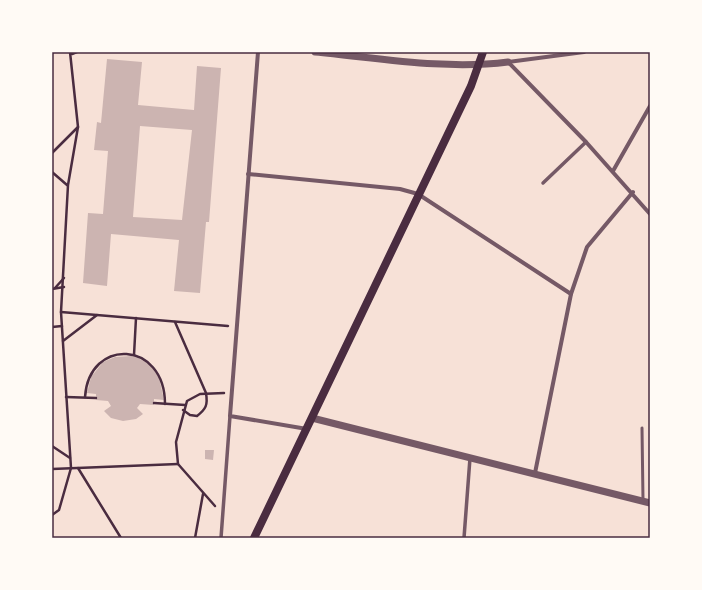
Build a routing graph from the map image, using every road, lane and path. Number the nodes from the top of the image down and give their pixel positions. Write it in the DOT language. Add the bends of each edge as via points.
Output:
graph roads {
  1 [pos="77,52"];
  2 [pos="258,52"];
  3 [pos="315,52"];
  4 [pos="483,52"];
  5 [pos="584,52"];
  6 [pos="71,54"];
  7 [pos="371,55"];
  8 [pos="508,62"];
  9 [pos="479,65"];
  10 [pos="650,106"];
  11 [pos="78,126"];
  12 [pos="586,142"];
  13 [pos="52,153"];
  14 [pos="613,171"];
  15 [pos="52,172"];
  16 [pos="248,174"];
  17 [pos="543,183"];
  18 [pos="68,185"];
  19 [pos="633,192"];
  20 [pos="418,194"];
  21 [pos="650,214"];
  22 [pos="64,278"];
  23 [pos="64,287"];
  24 [pos="54,289"];
  25 [pos="571,294"];
  26 [pos="61,312"];
  27 [pos="97,315"];
  28 [pos="136,318"];
  29 [pos="175,322"];
  30 [pos="62,326"];
  31 [pos="230,326"];
  32 [pos="52,327"];
  33 [pos="63,341"];
  34 [pos="134,355"];
  35 [pos="206,393"];
  36 [pos="224,393"];
  37 [pos="66,397"];
  38 [pos="85,397"];
  39 [pos="96,398"];
  40 [pos="154,402"];
  41 [pos="166,404"];
  42 [pos="185,405"];
  43 [pos="183,410"];
  44 [pos="230,416"];
  45 [pos="312,418"];
  46 [pos="642,428"];
  47 [pos="307,429"];
  48 [pos="52,446"];
  49 [pos="470,457"];
  50 [pos="70,458"];
  51 [pos="178,464"];
  52 [pos="77,467"];
  53 [pos="71,468"];
  54 [pos="52,469"];
  55 [pos="535,473"];
  56 [pos="203,493"];
  57 [pos="647,502"];
  58 [pos="216,508"];
  59 [pos="52,514"];
  60 [pos="121,538"];
  61 [pos="195,538"];
  62 [pos="221,538"];
  63 [pos="254,538"];
  64 [pos="464,538"];
  1 -- 6 [label="path"];
  2 -- 16 [label="street"];
  3 -- 7 [label="street"];
  4 -- 9 [label="main road"];
  5 -- 8 [label="street"];
  6 -- 11 [label="path"];
  7 -- 9 [label="street"];
  8 -- 9 [label="street"];
  8 -- 12 [label="street"];
  9 -- 20 [label="main road"];
  10 -- 14 [label="street"];
  11 -- 13 [label="path"];
  11 -- 18 [label="path"];
  12 -- 14 [label="street"];
  12 -- 17 [label="street"];
  14 -- 19 [label="street"];
  15 -- 18 [label="path"];
  16 -- 20 [label="street" via="400,189"];
  16 -- 44 [label="street"];
  18 -- 22 [label="path"];
  19 -- 21 [label="street"];
  19 -- 25 [label="street" via="587,247"];
  20 -- 25 [label="street"];
  20 -- 45 [label="main road"];
  22 -- 23 [label="path"];
  22 -- 24 [label="path"];
  23 -- 24 [label="path"];
  23 -- 26 [label="path"];
  25 -- 55 [label="street"];
  26 -- 27 [label="path"];
  26 -- 30 [label="path"];
  27 -- 28 [label="path"];
  27 -- 33 [label="path"];
  28 -- 29 [label="path"];
  28 -- 34 [label="path"];
  29 -- 31 [label="path"];
  29 -- 35 [label="path"];
  30 -- 32 [label="path"];
  30 -- 33 [label="path"];
  33 -- 37 [label="path"];
  34 -- 38 [label="path" via="114,356 102,361 90,377"];
  34 -- 41 [label="path" via="147,360 160,376 165,389"];
  35 -- 36 [label="path"];
  35 -- 42 [label="path" via="187,401"];
  35 -- 43 [label="path" via="208,403 205,410 197,416"];
  37 -- 38 [label="path"];
  37 -- 50 [label="path"];
  38 -- 39 [label="path"];
  40 -- 41 [label="path"];
  41 -- 42 [label="path"];
  42 -- 43 [label="path"];
  43 -- 51 [label="path" via="176,442"];
  44 -- 47 [label="street"];
  44 -- 62 [label="street"];
  45 -- 47 [label="main road"];
  45 -- 49 [label="street"];
  46 -- 57 [label="lane"];
  47 -- 63 [label="main road"];
  48 -- 50 [label="path"];
  49 -- 55 [label="street"];
  49 -- 64 [label="street"];
  50 -- 53 [label="path"];
  51 -- 52 [label="path"];
  51 -- 56 [label="path"];
  52 -- 53 [label="path"];
  52 -- 60 [label="path"];
  53 -- 54 [label="path"];
  53 -- 59 [label="path" via="59,510"];
  55 -- 57 [label="street"];
  56 -- 58 [label="path"];
  56 -- 61 [label="path"];
}
